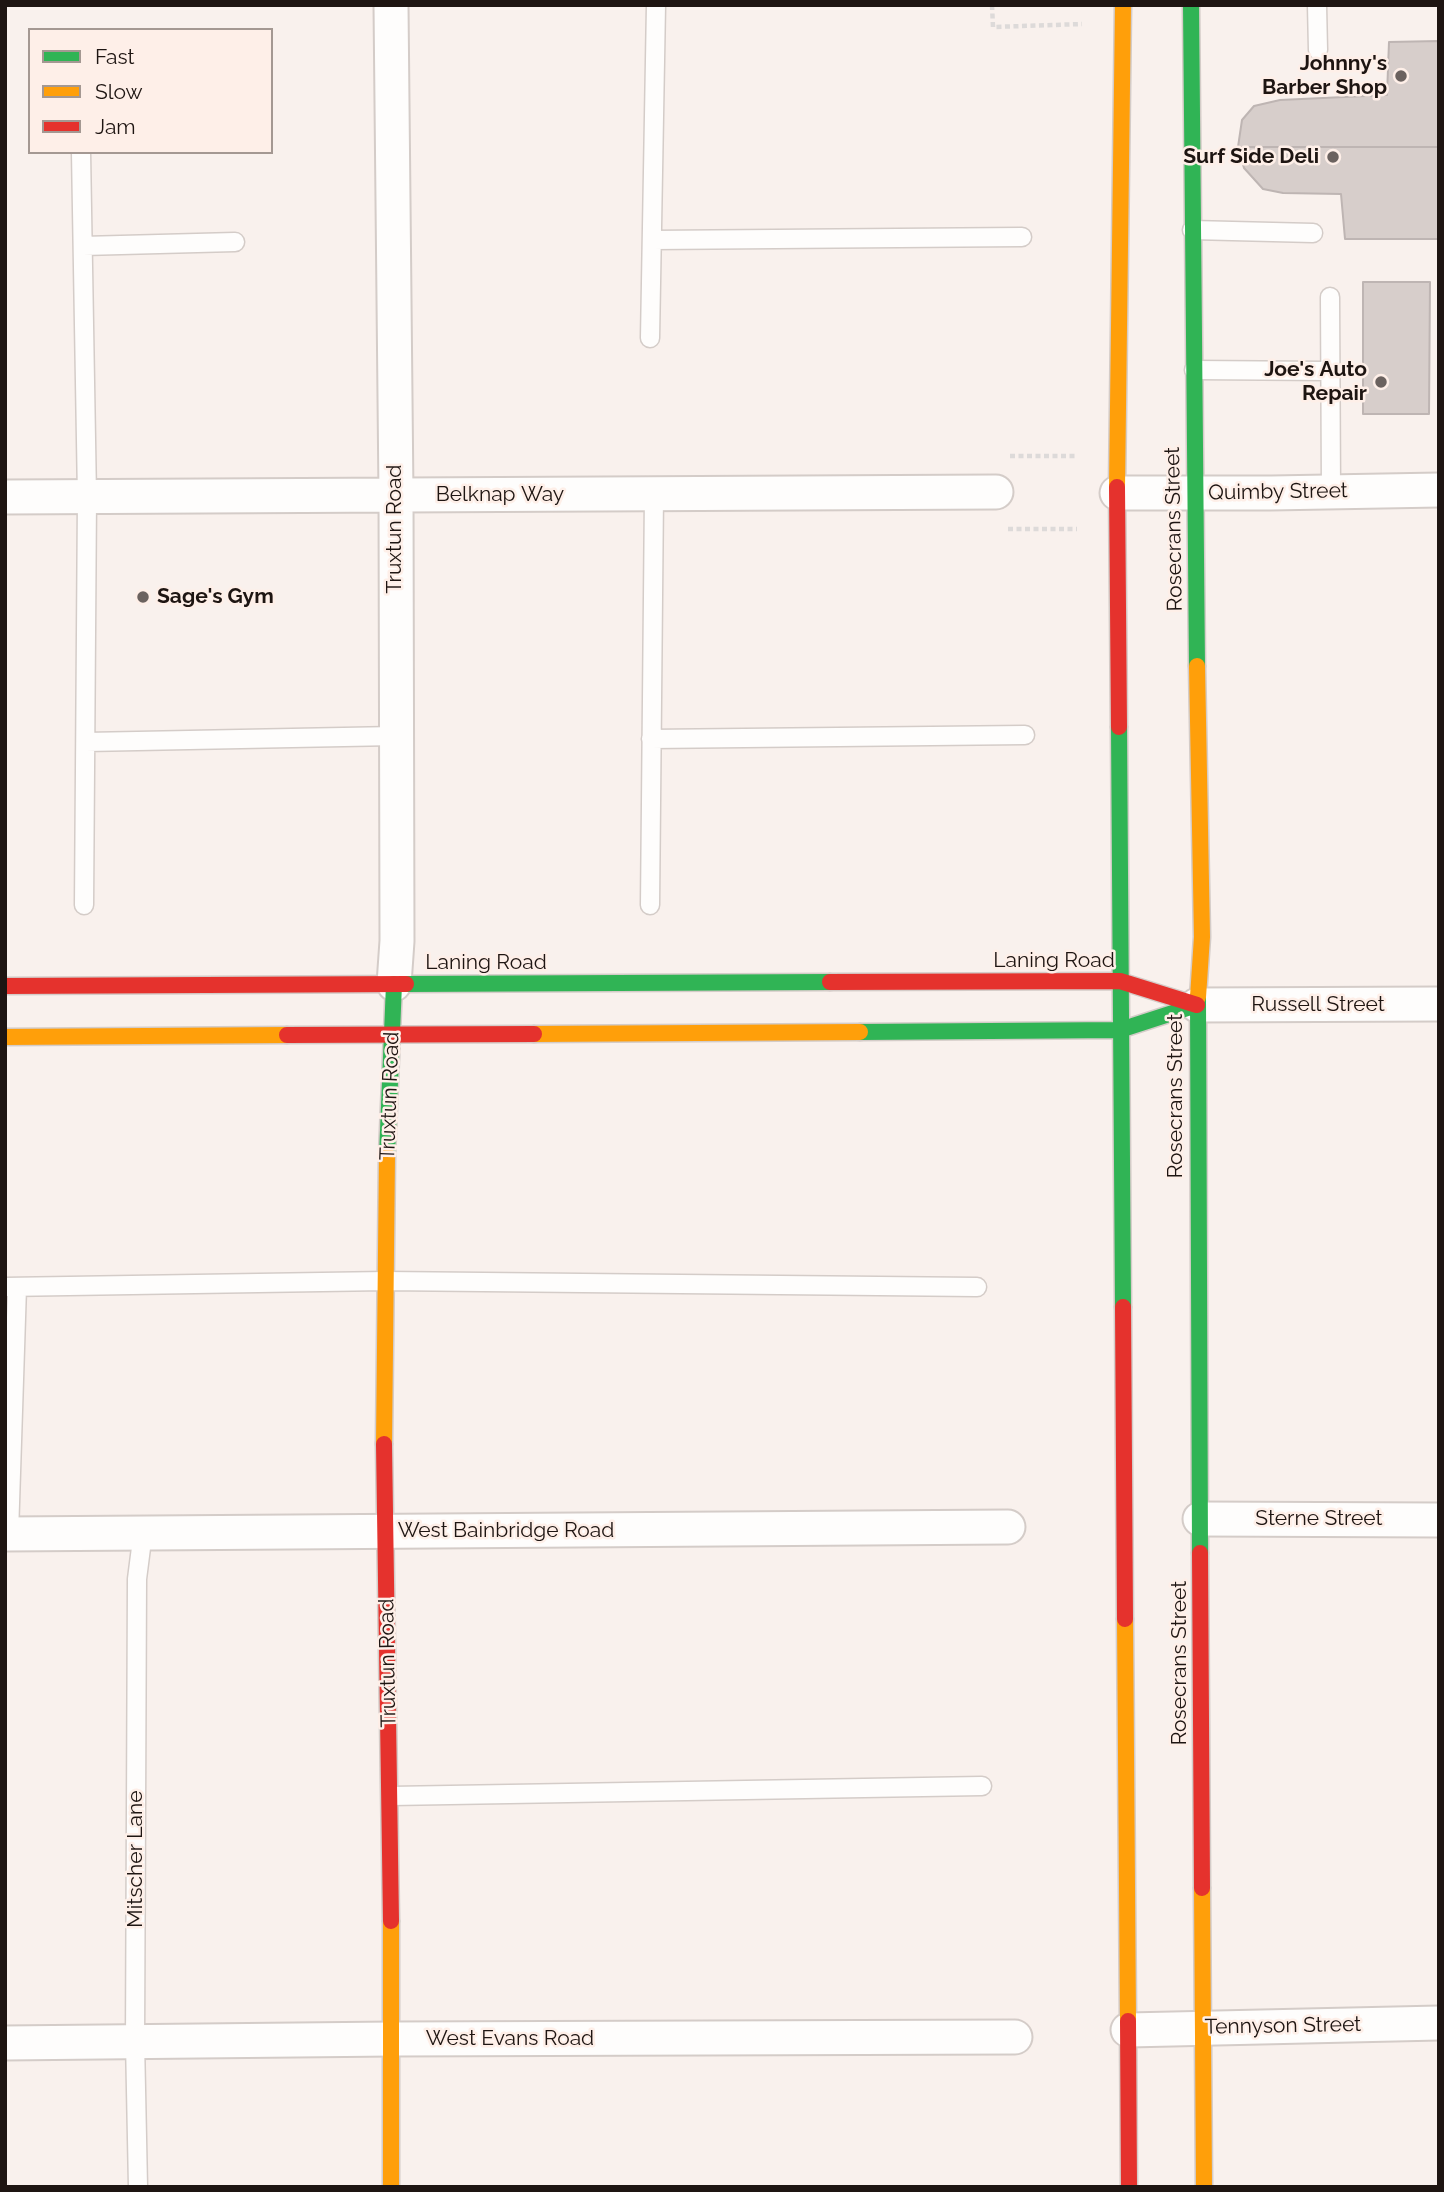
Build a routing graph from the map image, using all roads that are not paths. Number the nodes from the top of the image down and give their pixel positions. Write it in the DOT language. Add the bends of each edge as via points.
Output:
graph roads {
  1 [pos="391,5"];
  2 [pos="656,5"];
  3 [pos="1123,5"];
  4 [pos="1191,5"];
  5 [pos="1317,5"];
  6 [pos="1318,50"];
  7 [pos="81,154"];
  8 [pos="1192,230"];
  9 [pos="1313,233"];
  10 [pos="1021,237"];
  11 [pos="652,240"];
  12 [pos="235,242"];
  13 [pos="83,246"];
  14 [pos="1330,297"];
  15 [pos="650,338"];
  16 [pos="1194,370"];
  17 [pos="1329,371"];
  18 [pos="1439,490"];
  19 [pos="1331,491"];
  20 [pos="996,492"];
  21 [pos="1194,492"];
  22 [pos="1117,493"];
  23 [pos="654,494"];
  24 [pos="396,495"];
  25 [pos="87,497"];
  26 [pos="5,498"];
  27 [pos="1025,735"];
  28 [pos="395,736"];
  29 [pos="651,738"];
  30 [pos="86,742"];
  31 [pos="84,905"];
  32 [pos="650,905"];
  33 [pos="1120,981"];
  34 [pos="394,984"];
  35 [pos="5,986"];
  36 [pos="1439,1004"];
  37 [pos="1197,1005"];
  38 [pos="1120,1030"];
  39 [pos="391,1035"];
  40 [pos="5,1037"];
  41 [pos="385,1281"];
  42 [pos="11,1287"];
  43 [pos="977,1287"];
  44 [pos="1200,1519"];
  45 [pos="1439,1520"];
  46 [pos="1008,1527"];
  47 [pos="143,1532"];
  48 [pos="386,1532"];
  49 [pos="7,1534"];
  50 [pos="982,1786"];
  51 [pos="391,1796"];
  52 [pos="1439,2023"];
  53 [pos="1203,2028"];
  54 [pos="1128,2030"];
  55 [pos="1015,2037"];
  56 [pos="393,2039"];
  57 [pos="135,2041"];
  58 [pos="5,2043"];
  59 [pos="138,2187"];
  60 [pos="391,2187"];
  61 [pos="1129,2187"];
  62 [pos="1204,2187"];
  1 -- 24 [label="street, Truxtun Road"];
  2 -- 11 [label="lane"];
  3 -- 22 [label="main road"];
  4 -- 8 [label="main road, Rosecrans Street"];
  5 -- 6 [label="lane"];
  7 -- 13 [label="lane"];
  8 -- 9 [label="lane"];
  8 -- 16 [label="main road, Rosecrans Street"];
  10 -- 11 [label="lane"];
  11 -- 15 [label="lane"];
  12 -- 13 [label="lane"];
  13 -- 25 [label="lane"];
  14 -- 17 [label="lane"];
  16 -- 17 [label="lane"];
  16 -- 21 [label="main road, Rosecrans Street"];
  17 -- 19 [label="lane"];
  18 -- 19 [label="street, Quimby Street"];
  19 -- 21 [label="street, Quimby Street"];
  20 -- 23 [label="street, Belknap Way"];
  21 -- 22 [label="street, Quimby Street"];
  21 -- 37 [label="main road, Rosecrans Street" via="1202,937"];
  22 -- 33 [label="main road"];
  23 -- 24 [label="street, Belknap Way"];
  23 -- 29 [label="lane"];
  24 -- 25 [label="street, Belknap Way"];
  24 -- 28 [label="street, Truxtun Road"];
  25 -- 26 [label="street, Belknap Way"];
  25 -- 30 [label="lane"];
  27 -- 29 [label="lane"];
  28 -- 30 [label="lane"];
  28 -- 34 [label="street, Truxtun Road"];
  29 -- 32 [label="lane"];
  30 -- 31 [label="lane"];
  33 -- 34 [label="main road, Laning Road"];
  33 -- 37 [label="main road, Laning Road"];
  33 -- 38 [label="main road"];
  34 -- 35 [label="main road, Laning Road"];
  34 -- 39 [label="main road, Truxtun Road"];
  36 -- 37 [label="street, Russell Street"];
  37 -- 38 [label="main road"];
  37 -- 44 [label="main road, Rosecrans Street"];
  38 -- 39 [label="main road"];
  38 -- 54 [label="main road"];
  39 -- 40 [label="main road"];
  39 -- 41 [label="main road, Truxtun Road"];
  41 -- 42 [label="lane"];
  41 -- 43 [label="lane"];
  41 -- 48 [label="main road, Truxtun Road"];
  42 -- 49 [label="lane"];
  44 -- 45 [label="street, Sterne Street"];
  44 -- 53 [label="main road, Rosecrans Street"];
  46 -- 48 [label="street, West Bainbridge Road"];
  47 -- 48 [label="street, West Bainbridge Road"];
  47 -- 49 [label="street, West Bainbridge Road"];
  47 -- 57 [label="lane, Mitscher Lane" via="137,1578"];
  48 -- 51 [label="main road, Truxtun Road"];
  50 -- 51 [label="lane"];
  51 -- 56 [label="main road, Truxtun Road"];
  52 -- 53 [label="street, Tennyson Street"];
  53 -- 54 [label="street, Tennyson Street"];
  53 -- 62 [label="main road, Rosecrans Street"];
  54 -- 61 [label="main road"];
  55 -- 56 [label="street, West Evans Road"];
  56 -- 57 [label="street, West Evans Road"];
  56 -- 60 [label="main road, Truxtun Road"];
  57 -- 58 [label="street, West Evans Road"];
  57 -- 59 [label="lane, Mitscher Lane"];
}
